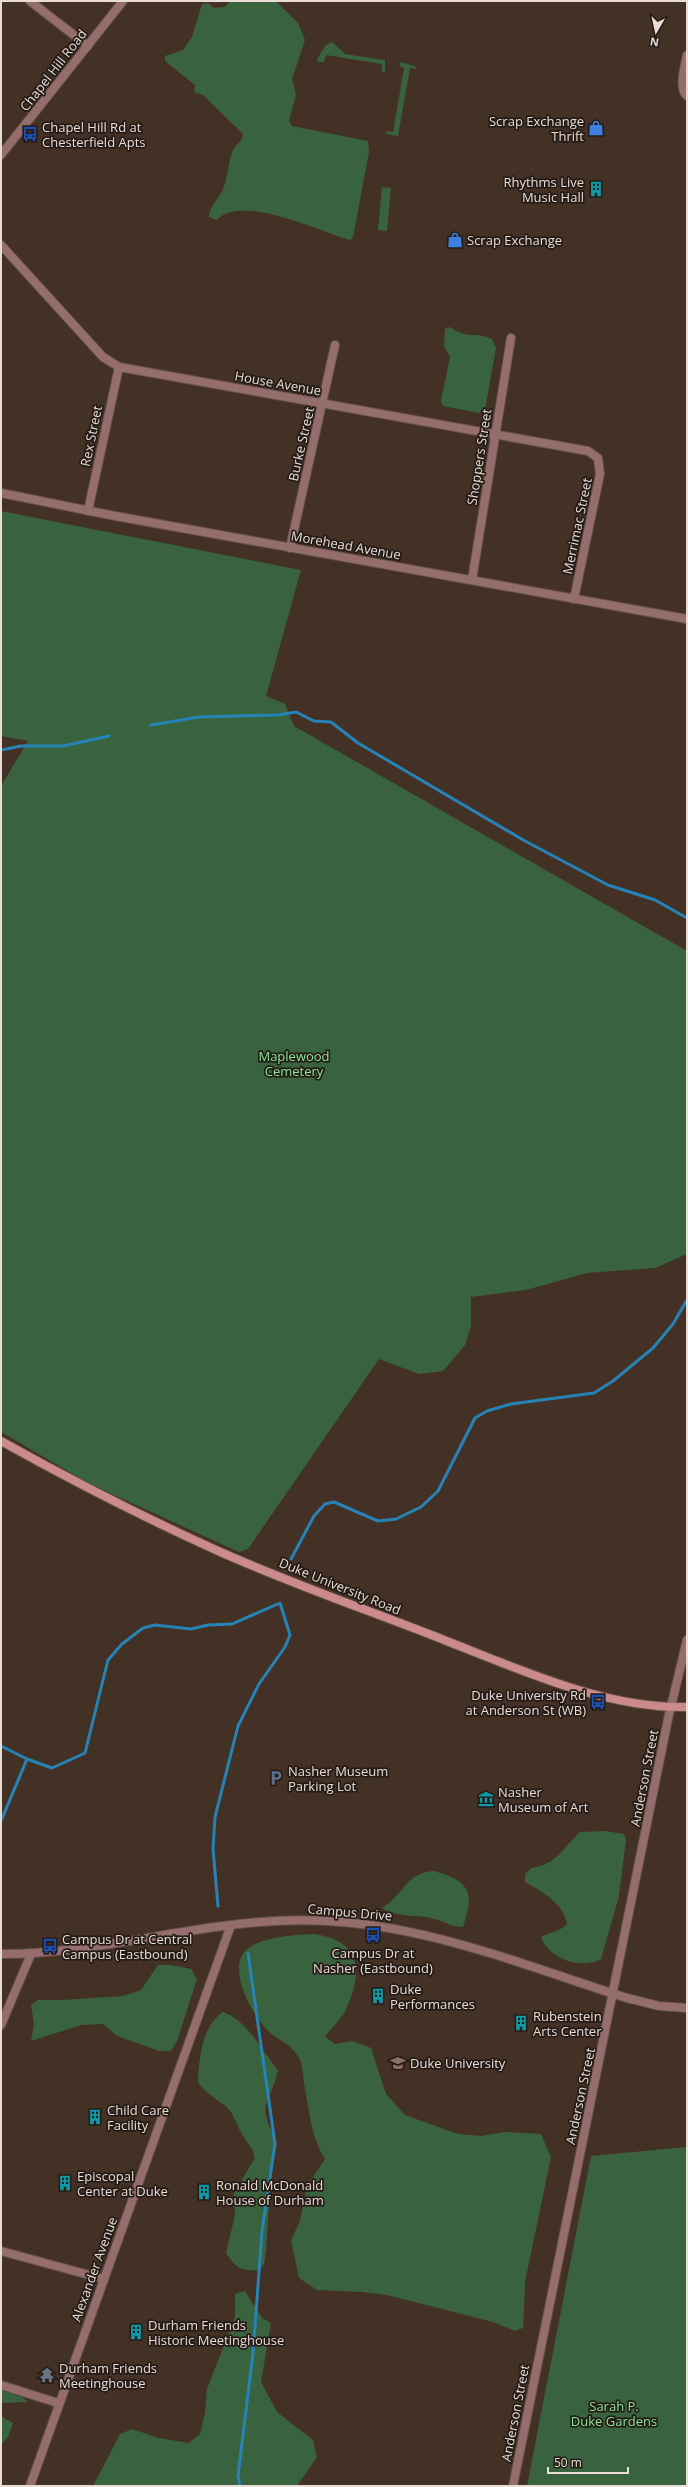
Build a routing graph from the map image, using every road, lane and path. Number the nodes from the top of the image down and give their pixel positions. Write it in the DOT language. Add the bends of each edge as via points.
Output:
graph roads {
  1 [pos="30,1"];
  2 [pos="123,1"];
  3 [pos="88,46"];
  4 [pos="687,55"];
  5 [pos="686,95"];
  6 [pos="1,155"];
  7 [pos="1,245"];
  8 [pos="511,338"];
  9 [pos="335,345"];
  10 [pos="120,367"];
  11 [pos="323,402"];
  12 [pos="495,434"];
  13 [pos="598,458"];
  14 [pos="1,493"];
  15 [pos="88,511"];
  16 [pos="290,548"];
  17 [pos="472,580"];
  18 [pos="574,599"];
  19 [pos="687,619"];
  20 [pos="1,1441"];
  21 [pos="687,1640"];
  22 [pos="670,1706"];
  23 [pos="687,1707"];
  24 [pos="230,1925"];
  25 [pos="1,1954"];
  26 [pos="31,1954"];
  27 [pos="613,1993"];
  28 [pos="687,2008"];
  29 [pos="1,2025"];
  30 [pos="1,2251"];
  31 [pos="104,2279"];
  32 [pos="1,2385"];
  33 [pos="58,2403"];
  34 [pos="30,2486"];
  35 [pos="513,2486"];
  1 -- 3 [label="street"];
  2 -- 3 [label="street, Chapel Hill Road"];
  3 -- 6 [label="street, Chapel Hill Road"];
  4 -- 5 [label="street" via="683,84"];
  7 -- 10 [label="street, House Avenue" via="103,357"];
  8 -- 12 [label="street, Shoppers Street"];
  9 -- 11 [label="street, Burke Street"];
  10 -- 11 [label="street, House Avenue"];
  10 -- 15 [label="street, Rex Street"];
  11 -- 12 [label="street, House Avenue"];
  11 -- 16 [label="street, Burke Street"];
  12 -- 13 [label="street, House Avenue" via="588,451"];
  12 -- 17 [label="street, Shoppers Street"];
  13 -- 18 [label="street, Merrimac Street" via="600,474"];
  14 -- 15 [label="street, Morehead Avenue"];
  15 -- 16 [label="street, Morehead Avenue"];
  16 -- 17 [label="street, Morehead Avenue"];
  17 -- 18 [label="street, Morehead Avenue"];
  18 -- 19 [label="street, Morehead Avenue"];
  20 -- 22 [label="main road, Duke University Road" via="87,1489 218,1551 539,1677 600,1695"];
  21 -- 22 [label="street, Anderson Street"];
  22 -- 23 [label="main road, Duke University Road"];
  22 -- 27 [label="street, Anderson Street"];
  24 -- 26 [label="street, Campus Drive" via="116,1945"];
  24 -- 27 [label="street, Campus Drive" via="306,1920 408,1930 452,1941"];
  24 -- 31 [label="street, Alexander Avenue"];
  25 -- 26 [label="street, Campus Drive"];
  26 -- 29 [label="street"];
  27 -- 28 [label="street, Campus Drive" via="659,2006"];
  27 -- 35 [label="street, Anderson Street"];
  30 -- 31 [label="street"];
  31 -- 33 [label="street, Alexander Avenue"];
  32 -- 33 [label="street"];
  33 -- 34 [label="street, Alexander Avenue"];
}
